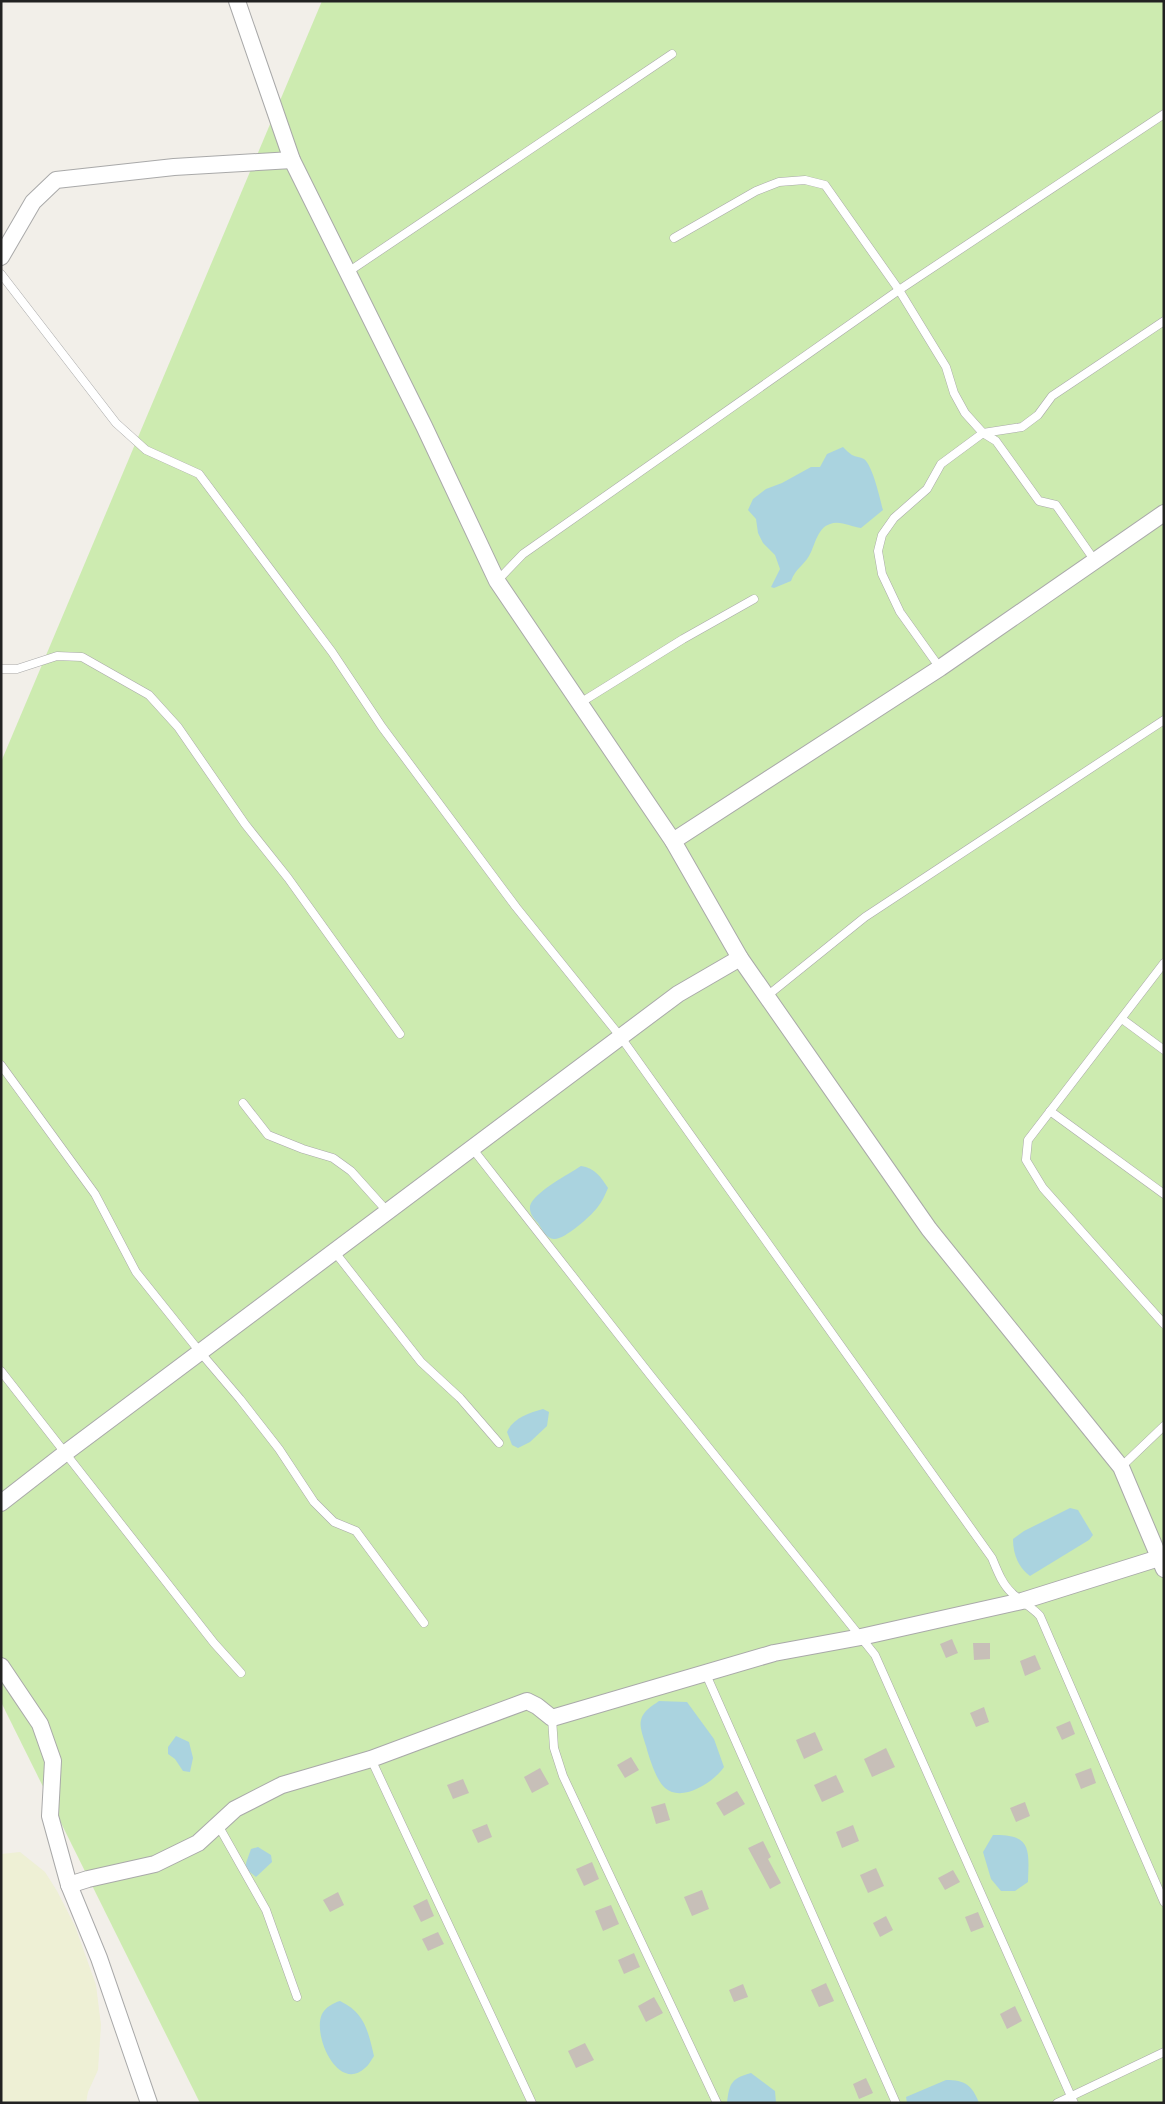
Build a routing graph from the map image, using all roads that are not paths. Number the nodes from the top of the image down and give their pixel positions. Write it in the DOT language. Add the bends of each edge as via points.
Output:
graph roads {
  1 [pos="237,1"];
  2 [pos="672,54"];
  3 [pos="1164,114"];
  4 [pos="292,160"];
  5 [pos="674,238"];
  6 [pos="1,257"];
  7 [pos="348,272"];
  8 [pos="1,274"];
  9 [pos="899,290"];
  10 [pos="1164,321"];
  11 [pos="983,433"];
  12 [pos="1164,513"];
  13 [pos="1094,561"];
  14 [pos="497,581"];
  15 [pos="754,599"];
  16 [pos="940,668"];
  17 [pos="1,669"];
  18 [pos="580,704"];
  19 [pos="1164,720"];
  20 [pos="673,841"];
  21 [pos="740,958"];
  22 [pos="1164,963"];
  23 [pos="767,996"];
  24 [pos="1122,1019"];
  25 [pos="400,1034"];
  26 [pos="620,1036"];
  27 [pos="1164,1050"];
  28 [pos="1,1065"];
  29 [pos="243,1103"];
  30 [pos="1050,1111"];
  31 [pos="472,1148"];
  32 [pos="1164,1194"];
  33 [pos="387,1211"];
  34 [pos="334,1251"];
  35 [pos="1164,1324"];
  36 [pos="200,1352"];
  37 [pos="1,1371"];
  38 [pos="1164,1426"];
  39 [pos="499,1443"];
  40 [pos="64,1454"];
  41 [pos="1121,1467"];
  42 [pos="1,1503"];
  43 [pos="1161,1564"];
  44 [pos="1022,1601"];
  45 [pos="424,1622"];
  46 [pos="861,1637"];
  47 [pos="1,1666"];
  48 [pos="705,1672"];
  49 [pos="241,1673"];
  50 [pos="552,1718"];
  51 [pos="371,1759"];
  52 [pos="218,1825"];
  53 [pos="69,1886"];
  54 [pos="1164,1902"];
  55 [pos="297,1997"];
  56 [pos="1164,2052"];
  57 [pos="1073,2100"];
  58 [pos="148,2103"];
  59 [pos="532,2103"];
  60 [pos="717,2103"];
  61 [pos="896,2103"];
  62 [pos="1057,2103"];
  1 -- 4 [label="street"];
  2 -- 7 [label="lane"];
  3 -- 9 [label="lane"];
  4 -- 6 [label="street" via="174,167 56,180 33,202"];
  4 -- 7 [label="street"];
  5 -- 9 [label="lane" via="756,191 779,182 805,180 825,185"];
  7 -- 14 [label="street"];
  8 -- 26 [label="lane" via="116,423 146,450 199,474 516,907"];
  9 -- 11 [label="lane" via="946,367 954,393 965,413"];
  9 -- 14 [label="lane" via="523,554"];
  10 -- 11 [label="lane" via="1052,396 1038,415 1022,427"];
  11 -- 13 [label="lane" via="996,441 1039,501 1056,505"];
  11 -- 16 [label="lane" via="942,464 927,489 894,518 882,535 878,552 882,574 900,612"];
  12 -- 13 [label="street"];
  13 -- 16 [label="street"];
  14 -- 18 [label="street"];
  15 -- 18 [label="lane"];
  16 -- 20 [label="street"];
  17 -- 25 [label="lane" via="17,669 57,656 82,657 149,695 178,727 244,824 288,878"];
  18 -- 20 [label="street"];
  19 -- 23 [label="lane" via="865,917"];
  20 -- 21 [label="street"];
  21 -- 23 [label="street"];
  21 -- 26 [label="street" via="678,994"];
  22 -- 24 [label="lane"];
  23 -- 41 [label="street" via="929,1229"];
  24 -- 27 [label="lane"];
  24 -- 30 [label="lane"];
  26 -- 31 [label="street"];
  26 -- 44 [label="lane" via="992,1558 1004,1583"];
  28 -- 36 [label="lane" via="95,1194 136,1272"];
  29 -- 33 [label="lane" via="268,1134 303,1150 333,1158 351,1171"];
  30 -- 32 [label="lane"];
  30 -- 35 [label="lane" via="1028,1140 1026,1160 1043,1188"];
  31 -- 33 [label="street"];
  31 -- 46 [label="lane"];
  33 -- 34 [label="street"];
  34 -- 36 [label="street"];
  34 -- 39 [label="lane" via="421,1362 460,1398"];
  36 -- 40 [label="street"];
  36 -- 45 [label="lane" via="279,1449 314,1502 334,1522 356,1531"];
  37 -- 40 [label="lane"];
  38 -- 41 [label="lane"];
  40 -- 42 [label="street"];
  40 -- 49 [label="lane"];
  41 -- 43 [label="street"];
  43 -- 44 [label="street"];
  44 -- 46 [label="street"];
  44 -- 54 [label="lane" via="1043,1622"];
  46 -- 48 [label="street" via="774,1653"];
  46 -- 57 [label="lane" via="875,1655"];
  47 -- 53 [label="street" via="40,1724 53,1761 50,1816"];
  48 -- 50 [label="street"];
  48 -- 61 [label="lane"];
  50 -- 51 [label="street" via="527,1701"];
  50 -- 60 [label="lane" via="554,1748 563,1776"];
  51 -- 52 [label="street" via="282,1785 236,1809"];
  51 -- 59 [label="lane"];
  52 -- 53 [label="street" via="198,1843 155,1864 88,1878"];
  52 -- 55 [label="lane" via="266,1910"];
  53 -- 58 [label="street" via="99,1958"];
  56 -- 57 [label="lane"];
  57 -- 62 [label="lane"];
}
